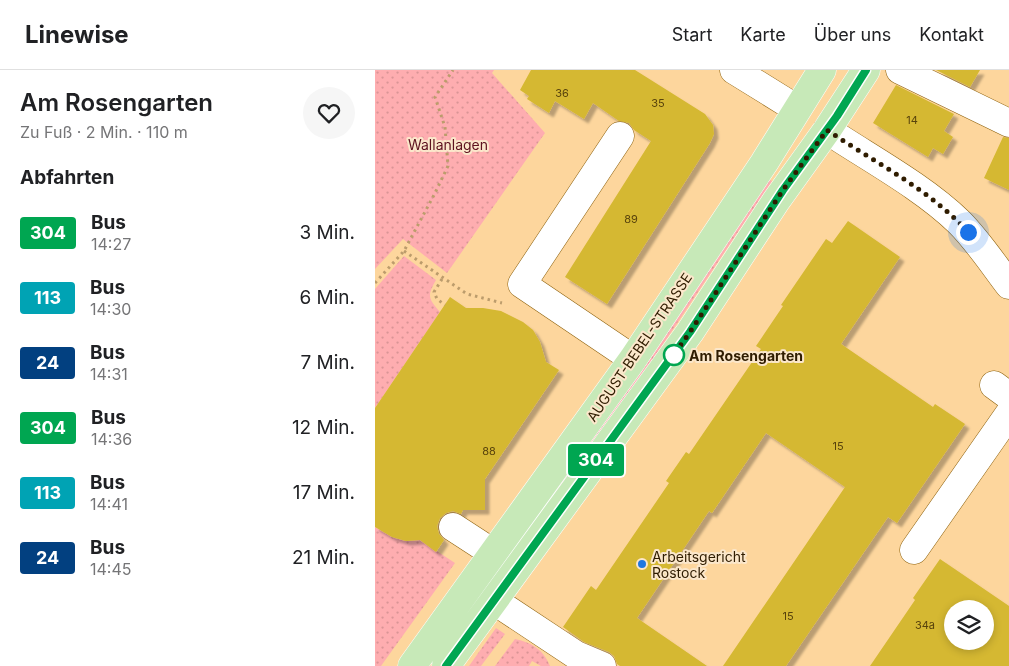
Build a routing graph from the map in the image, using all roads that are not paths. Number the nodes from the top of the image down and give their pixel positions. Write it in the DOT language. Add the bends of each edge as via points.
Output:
graph roads {
  1 [pos="734,70"];
  2 [pos="822,70"];
  3 [pos="866,70"];
  4 [pos="900,70"];
  5 [pos="797,109"];
  6 [pos="1009,122"];
  7 [pos="827,130"];
  8 [pos="620,136"];
  9 [pos="1009,285"];
  10 [pos="633,359"];
  11 [pos="1009,414"];
  12 [pos="453,527"];
  13 [pos="914,550"];
  14 [pos="493,554"];
  15 [pos="493,600"];
  16 [pos="412,666"];
  17 [pos="446,666"];
  18 [pos="602,666"];
  1 -- 5 [label="street"];
  2 -- 5 [label="main road, AUGUST-BEBEL-STRASSE"];
  3 -- 7 [label="main road, AUGUST-BEBEL-STRASSE"];
  4 -- 6 [label="street"];
  5 -- 7 [label="main road"];
  5 -- 10 [label="main road, AUGUST-BEBEL-STRASSE"];
  7 -- 9 [label="street" via="951,215 976,241"];
  7 -- 15 [label="main road, AUGUST-BEBEL-STRASSE" via="785,186 690,332"];
  8 -- 10 [label="street" via="522,284"];
  10 -- 14 [label="main road, AUGUST-BEBEL-STRASSE"];
  11 -- 13 [label="street"];
  12 -- 14 [label="street"];
  14 -- 16 [label="main road, AUGUST-BEBEL-STRASSE"];
  15 -- 17 [label="main road, AUGUST-BEBEL-STRASSE"];
  15 -- 18 [label="street" via="576,655"];
}
